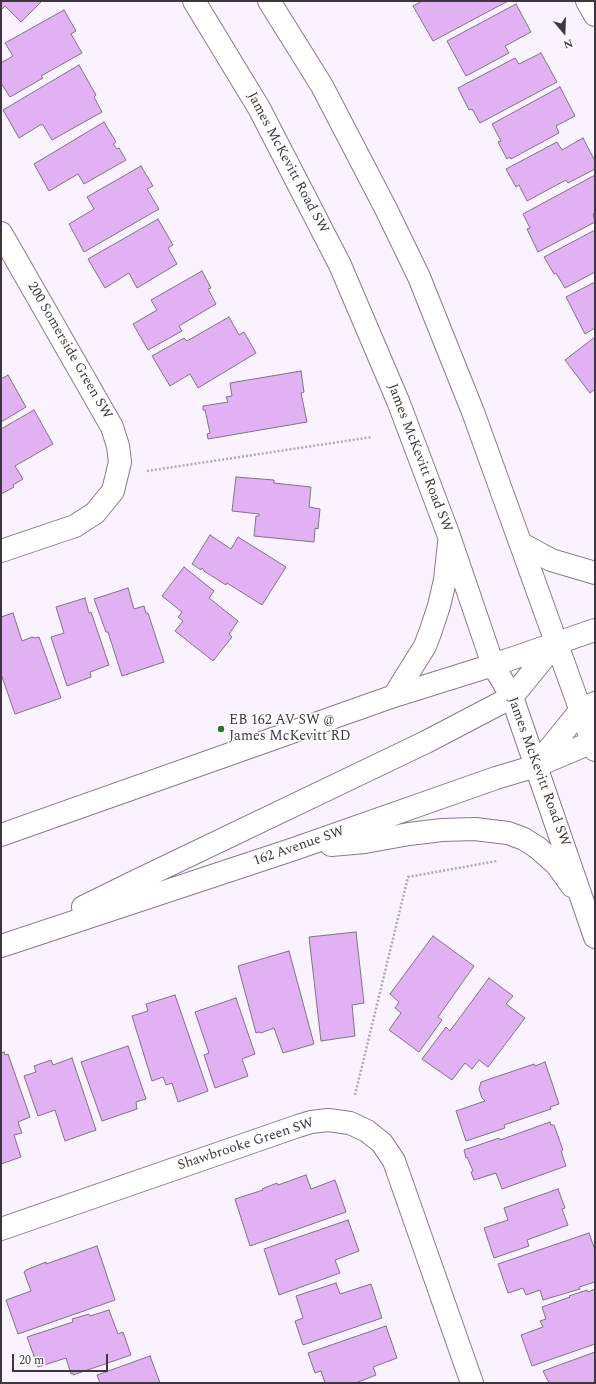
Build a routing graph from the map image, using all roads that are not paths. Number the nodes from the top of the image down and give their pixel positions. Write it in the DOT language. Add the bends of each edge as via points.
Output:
graph roads {
  1 [pos="194,1"];
  2 [pos="269,1"];
  3 [pos="587,1"];
  4 [pos="595,15"];
  5 [pos="1,233"];
  6 [pos="449,536"];
  7 [pos="520,543"];
  8 [pos="1,551"];
  9 [pos="595,573"];
  10 [pos="595,630"];
  11 [pos="556,643"];
  12 [pos="493,665"];
  13 [pos="394,696"];
  14 [pos="512,697"];
  15 [pos="588,707"];
  16 [pos="594,744"];
  17 [pos="536,766"];
  18 [pos="1,835"];
  19 [pos="294,849"];
  20 [pos="583,900"];
  21 [pos="595,937"];
  22 [pos="10,943"];
  23 [pos="1,1229"];
  24 [pos="472,1383"];
  1 -- 6 [label="main road, James McKevitt Road SW" via="259,108 340,265 398,401"];
  2 -- 7 [label="main road" via="322,86 419,277 473,412"];
  3 -- 4 [label="main road"];
  5 -- 8 [label="main road, 200 Somerside Green SW" via="112,427 120,462 113,490 95,513 75,526"];
  6 -- 12 [label="main road, James McKevitt Road SW"];
  6 -- 13 [label="main road" via="445,580 430,633 425,646"];
  7 -- 9 [label="main road" via="551,560"];
  7 -- 11 [label="main road"];
  10 -- 11 [label="main road"];
  11 -- 12 [label="main road"];
  11 -- 14 [label="main road"];
  11 -- 15 [label="main road"];
  12 -- 13 [label="main road"];
  12 -- 14 [label="main road, James McKevitt Road SW"];
  13 -- 18 [label="main road"];
  14 -- 17 [label="main road, James McKevitt Road SW"];
  14 -- 22 [label="main road" via="426,742"];
  15 -- 16 [label="main road"];
  15 -- 17 [label="main road"];
  16 -- 17 [label="main road, 162 Avenue SW"];
  17 -- 19 [label="main road, 162 Avenue SW"];
  17 -- 20 [label="main road, James McKevitt Road SW"];
  19 -- 20 [label="main road" via="442,830 475,829 508,833 538,848 557,865"];
  19 -- 22 [label="main road, 162 Avenue SW"];
  20 -- 21 [label="main road, James McKevitt Road SW"];
  23 -- 24 [label="main road, Shawbrooke Green SW" via="298,1126 328,1120 350,1123 367,1131 382,1143 394,1161"];
}
